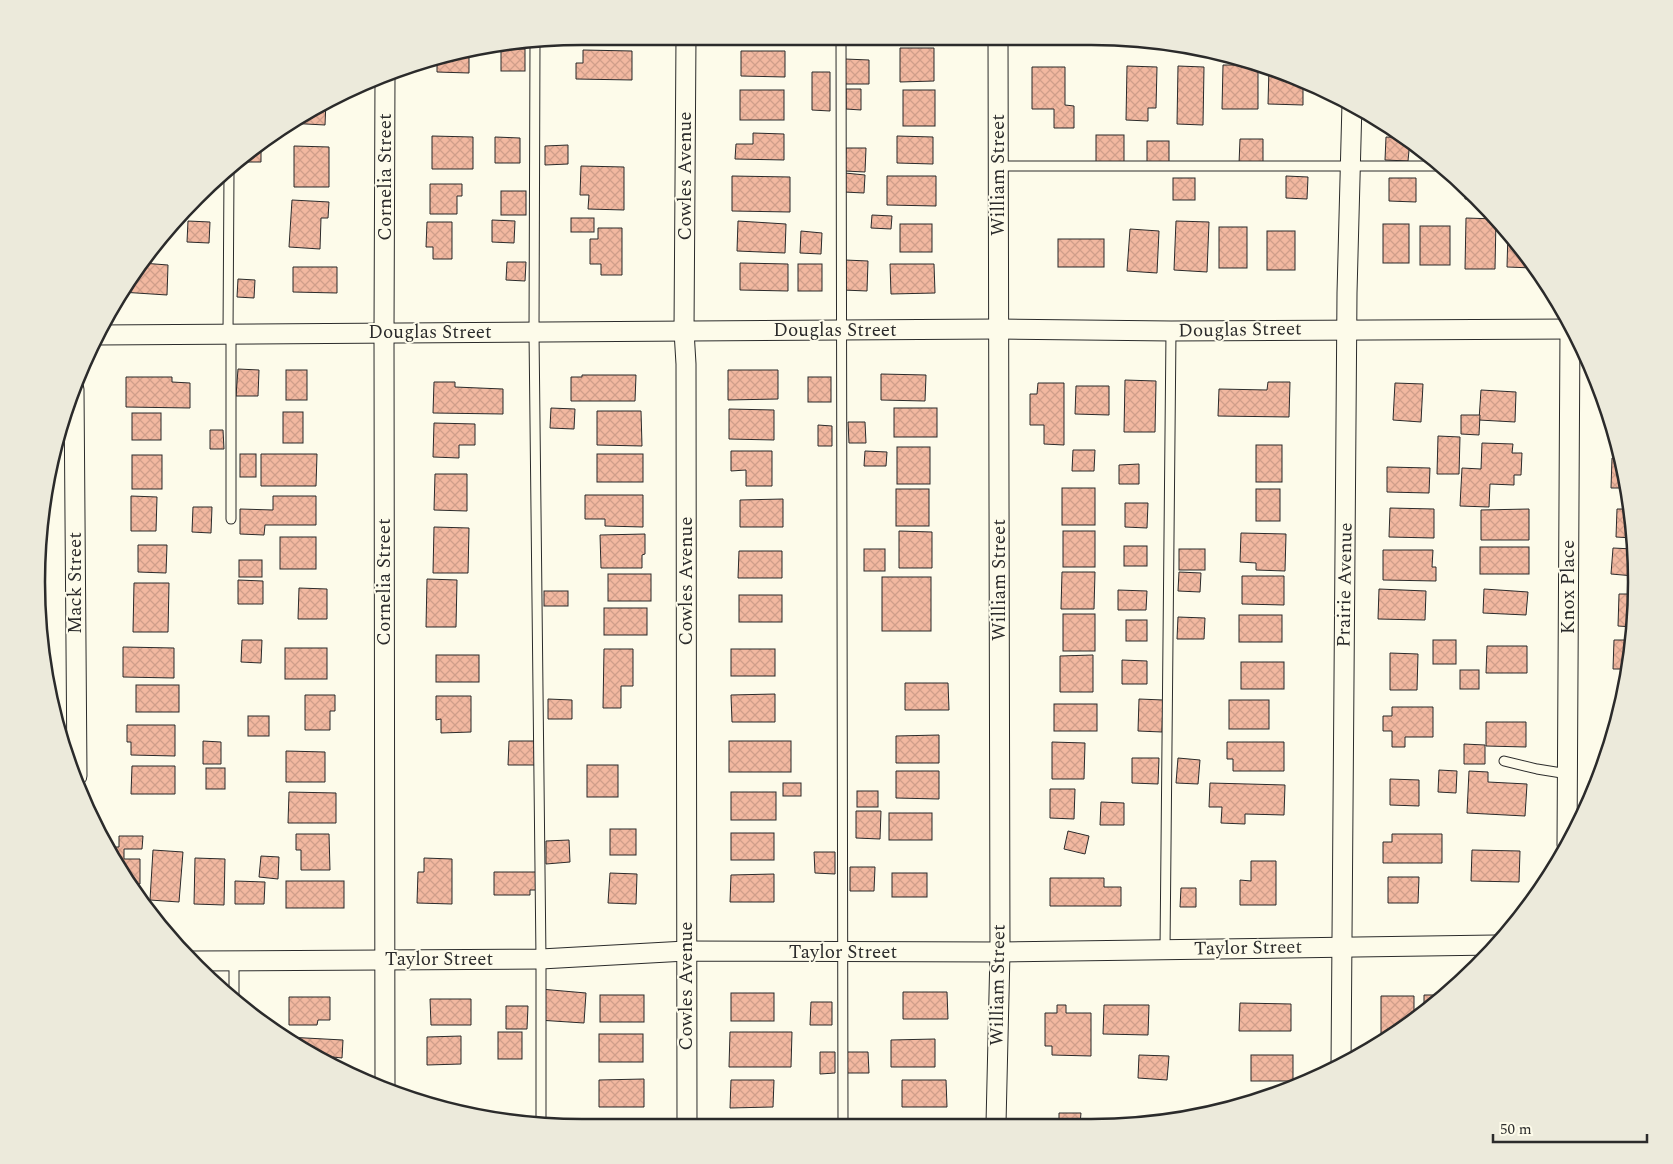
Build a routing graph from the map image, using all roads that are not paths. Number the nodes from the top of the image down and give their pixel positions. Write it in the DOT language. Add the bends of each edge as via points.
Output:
graph roads {
  1 [pos="686,45"];
  2 [pos="841,45"];
  3 [pos="998,45"];
  4 [pos="535,47"];
  5 [pos="385,82"];
  6 [pos="1352,113"];
  7 [pos="998,166"];
  8 [pos="1351,166"];
  9 [pos="1430,166"];
  10 [pos="229,177"];
  11 [pos="998,328"];
  12 [pos="1565,329"];
  13 [pos="684,330"];
  14 [pos="841,330"];
  15 [pos="1347,330"];
  16 [pos="1171,331"];
  17 [pos="534,332"];
  18 [pos="384,333"];
  19 [pos="229,334"];
  20 [pos="105,335"];
  21 [pos="1571,340"];
  22 [pos="74,406"];
  23 [pos="231,519"];
  24 [pos="1504,761"];
  25 [pos="77,765"];
  26 [pos="1568,774"];
  27 [pos="1567,831"];
  28 [pos="1487,945"];
  29 [pos="1341,947"];
  30 [pos="1165,950"];
  31 [pos="686,951"];
  32 [pos="842,952"];
  33 [pos="1000,952"];
  34 [pos="384,959"];
  35 [pos="541,959"];
  36 [pos="234,960"];
  37 [pos="201,961"];
  38 [pos="234,991"];
  39 [pos="1341,1057"];
  40 [pos="385,1082"];
  41 [pos="541,1117"];
  42 [pos="687,1119"];
  43 [pos="843,1119"];
  44 [pos="996,1119"];
  1 -- 13 [label="street, Cowles Avenue"];
  2 -- 14 [label="lane"];
  3 -- 7 [label="street, William Street"];
  4 -- 17 [label="lane"];
  5 -- 18 [label="street, Cornelia Street"];
  6 -- 8 [label="street, Prairie Avenue"];
  7 -- 8 [label="lane"];
  7 -- 11 [label="street, William Street"];
  8 -- 9 [label="lane"];
  8 -- 15 [label="street, Prairie Avenue"];
  10 -- 19 [label="lane"];
  11 -- 14 [label="street, Douglas Street"];
  11 -- 16 [label="street, Douglas Street"];
  11 -- 33 [label="street, William Street"];
  12 -- 15 [label="street, Douglas Street"];
  13 -- 14 [label="street, Douglas Street"];
  13 -- 17 [label="street, Douglas Street"];
  13 -- 31 [label="street, Cowles Avenue"];
  14 -- 32 [label="lane"];
  15 -- 16 [label="street, Douglas Street"];
  15 -- 29 [label="street, Prairie Avenue"];
  16 -- 30 [label="lane"];
  17 -- 18 [label="street, Douglas Street"];
  17 -- 35 [label="lane"];
  18 -- 19 [label="street, Douglas Street"];
  18 -- 34 [label="street, Cornelia Street"];
  19 -- 20 [label="street, Douglas Street"];
  19 -- 23 [label="lane"];
  21 -- 26 [label="street, Knox Place"];
  22 -- 25 [label="street, Mack Street"];
  24 -- 26 [label="lane"];
  26 -- 27 [label="street, Knox Place"];
  28 -- 29 [label="street, Taylor Street"];
  29 -- 30 [label="street, Taylor Street"];
  29 -- 39 [label="street, Prairie Avenue"];
  30 -- 33 [label="street, Taylor Street"];
  31 -- 32 [label="street, Taylor Street"];
  31 -- 35 [label="street, Taylor Street"];
  31 -- 42 [label="street, Cowles Avenue"];
  32 -- 33 [label="street, Taylor Street"];
  32 -- 43 [label="lane"];
  33 -- 44 [label="street, William Street"];
  34 -- 35 [label="street, Taylor Street"];
  34 -- 36 [label="street, Taylor Street"];
  34 -- 40 [label="street, Cornelia Street"];
  35 -- 41 [label="lane"];
  36 -- 37 [label="street, Taylor Street"];
  36 -- 38 [label="lane"];
}
